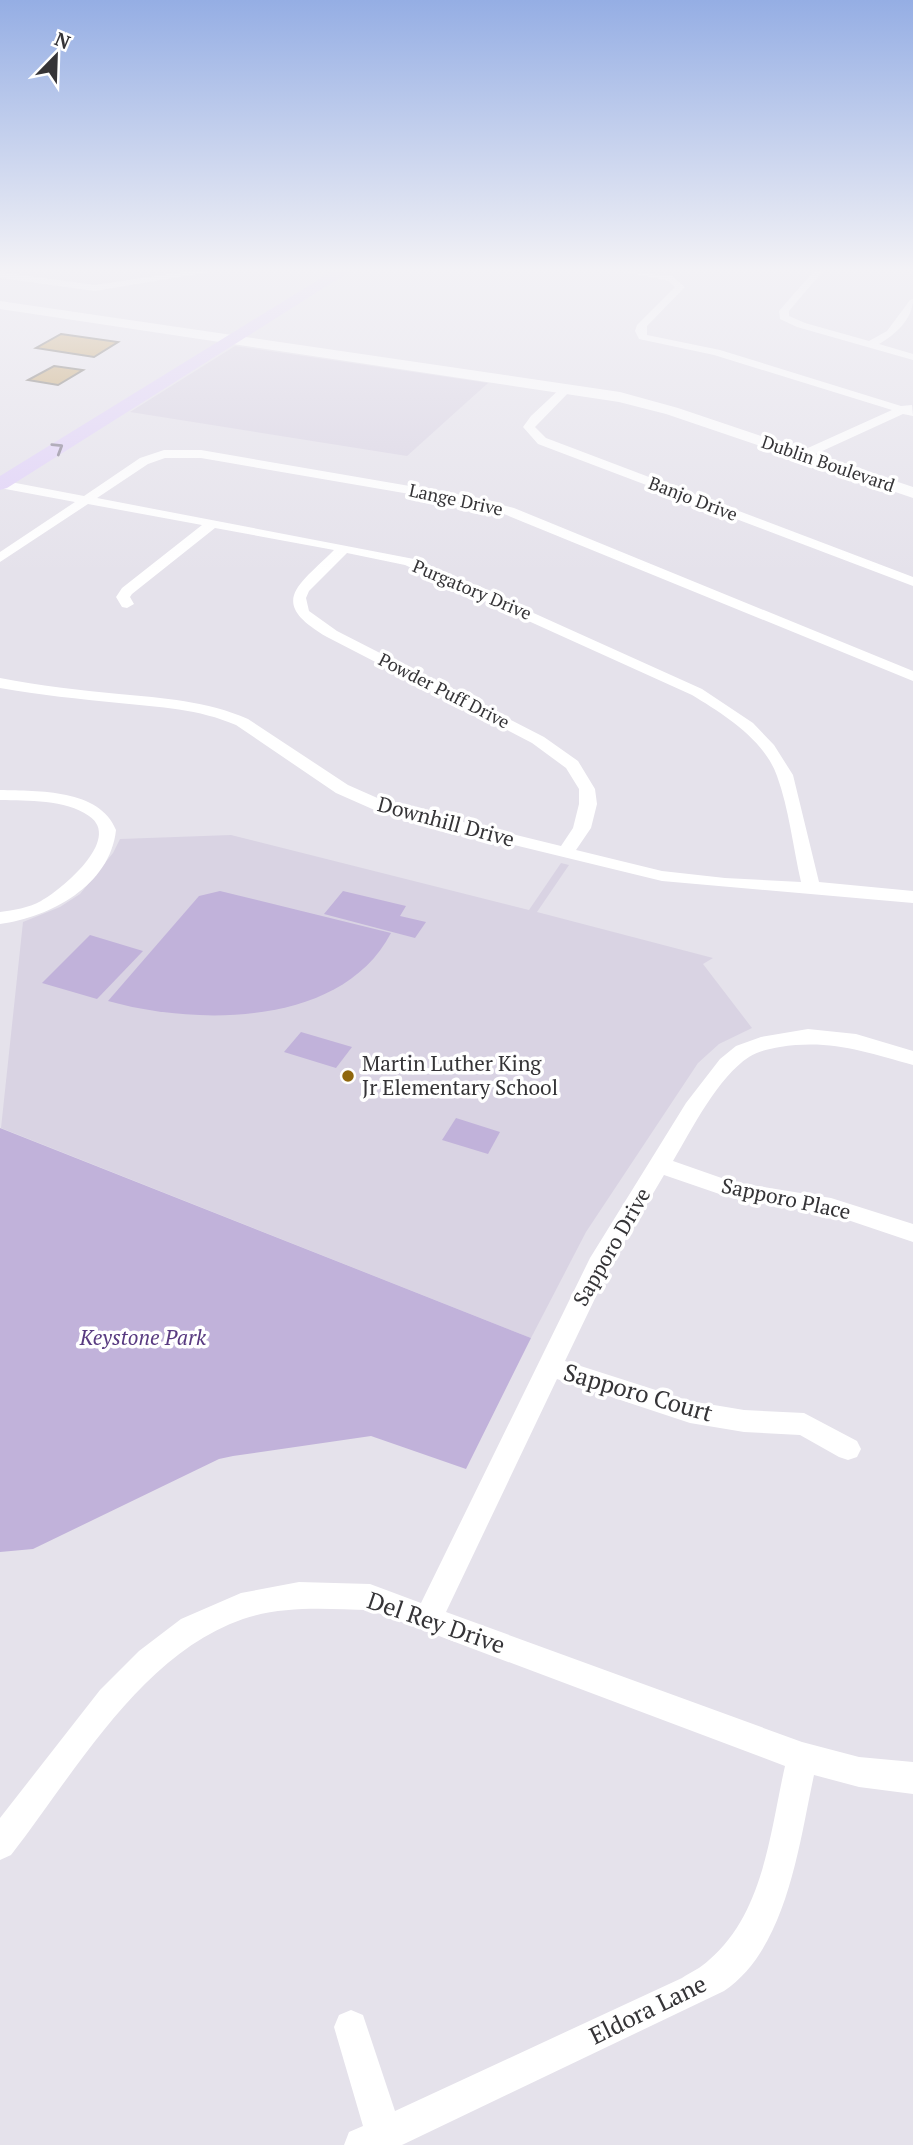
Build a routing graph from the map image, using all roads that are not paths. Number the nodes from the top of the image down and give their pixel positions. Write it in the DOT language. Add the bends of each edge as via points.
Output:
graph roads {
  1 [pos="152,372"];
  2 [pos="179,372"];
  3 [pos="458,372"];
  4 [pos="784,372"];
  5 [pos="567,388"];
  6 [pos="909,409"];
  7 [pos="803,455"];
  8 [pos="0,465"];
  9 [pos="0,484"];
  10 [pos="913,493"];
  11 [pos="86,499"];
  12 [pos="213,523"];
  13 [pos="344,548"];
  14 [pos="0,558"];
  15 [pos="913,582"];
  16 [pos="127,604"];
  17 [pos="913,676"];
  18 [pos="0,683"];
  19 [pos="0,796"];
  20 [pos="565,853"];
  21 [pos="811,887"];
  22 [pos="913,897"];
  23 [pos="0,918"];
  24 [pos="913,1058"];
  25 [pos="659,1165"];
  26 [pos="913,1233"];
  27 [pos="548,1366"];
  28 [pos="848,1449"];
  29 [pos="429,1617"];
  30 [pos="802,1758"];
  31 [pos="913,1778"];
  32 [pos="0,1844"];
  33 [pos="351,2027"];
  34 [pos="373,2140"];
  1 -- 8 [label="main road"];
  9 -- 2 [label="main road, one-way"];
  3 -- 5 [label="main road, Dublin Boulevard"];
  4 -- 6 [label="street"];
  5 -- 7 [label="main road, Dublin Boulevard" via="655,405"];
  5 -- 15 [label="street, Banjo Drive" via="529,427 542,441"];
  6 -- 7 [label="street"];
  7 -- 10 [label="main road, Dublin Boulevard"];
  9 -- 11 [label="street, Purgatory Drive"];
  11 -- 12 [label="street, Purgatory Drive"];
  11 -- 14 [label="street, Lange Drive"];
  11 -- 17 [label="street, Lange Drive" via="144,461 189,453 480,503 531,519"];
  12 -- 13 [label="street, Purgatory Drive"];
  12 -- 16 [label="street" via="127,591 123,597"];
  13 -- 20 [label="street, Powder Puff Drive" via="302,590 300,611 332,634 538,740 572,765 587,789 588,804 582,828"];
  13 -- 21 [label="street, Purgatory Drive" via="409,562 450,579 697,692 733,713 760,737 785,775"];
  18 -- 20 [label="street, Downhill Drive" via="215,712 242,722 342,789 371,802"];
  19 -- 23 [label="street" via="78,804 103,818 108,839 68,893 32,912"];
  20 -- 21 [label="street, Downhill Drive" via="681,880"];
  21 -- 22 [label="street, Downhill Drive"];
  24 -- 25 [label="street, Sapporo Drive" via="856,1041 808,1036 743,1051 712,1081"];
  25 -- 26 [label="street, Sapporo Place" via="731,1190 831,1206"];
  25 -- 27 [label="street, Sapporo Drive" via="602,1258"];
  27 -- 28 [label="street, Sapporo Court" via="690,1412 804,1424"];
  27 -- 29 [label="street, Sapporo Drive"];
  29 -- 30 [label="street, Del Rey Drive"];
  29 -- 32 [label="street, Del Rey Drive" via="370,1597 294,1595 256,1602 179,1635 151,1656 97,1714"];
  30 -- 31 [label="street, Del Rey Drive" via="859,1772"];
  30 -- 34 [label="street, Eldora Lane" via="771,1890 743,1948 722,1972 694,1990"];
  33 -- 34 [label="street"];
}
